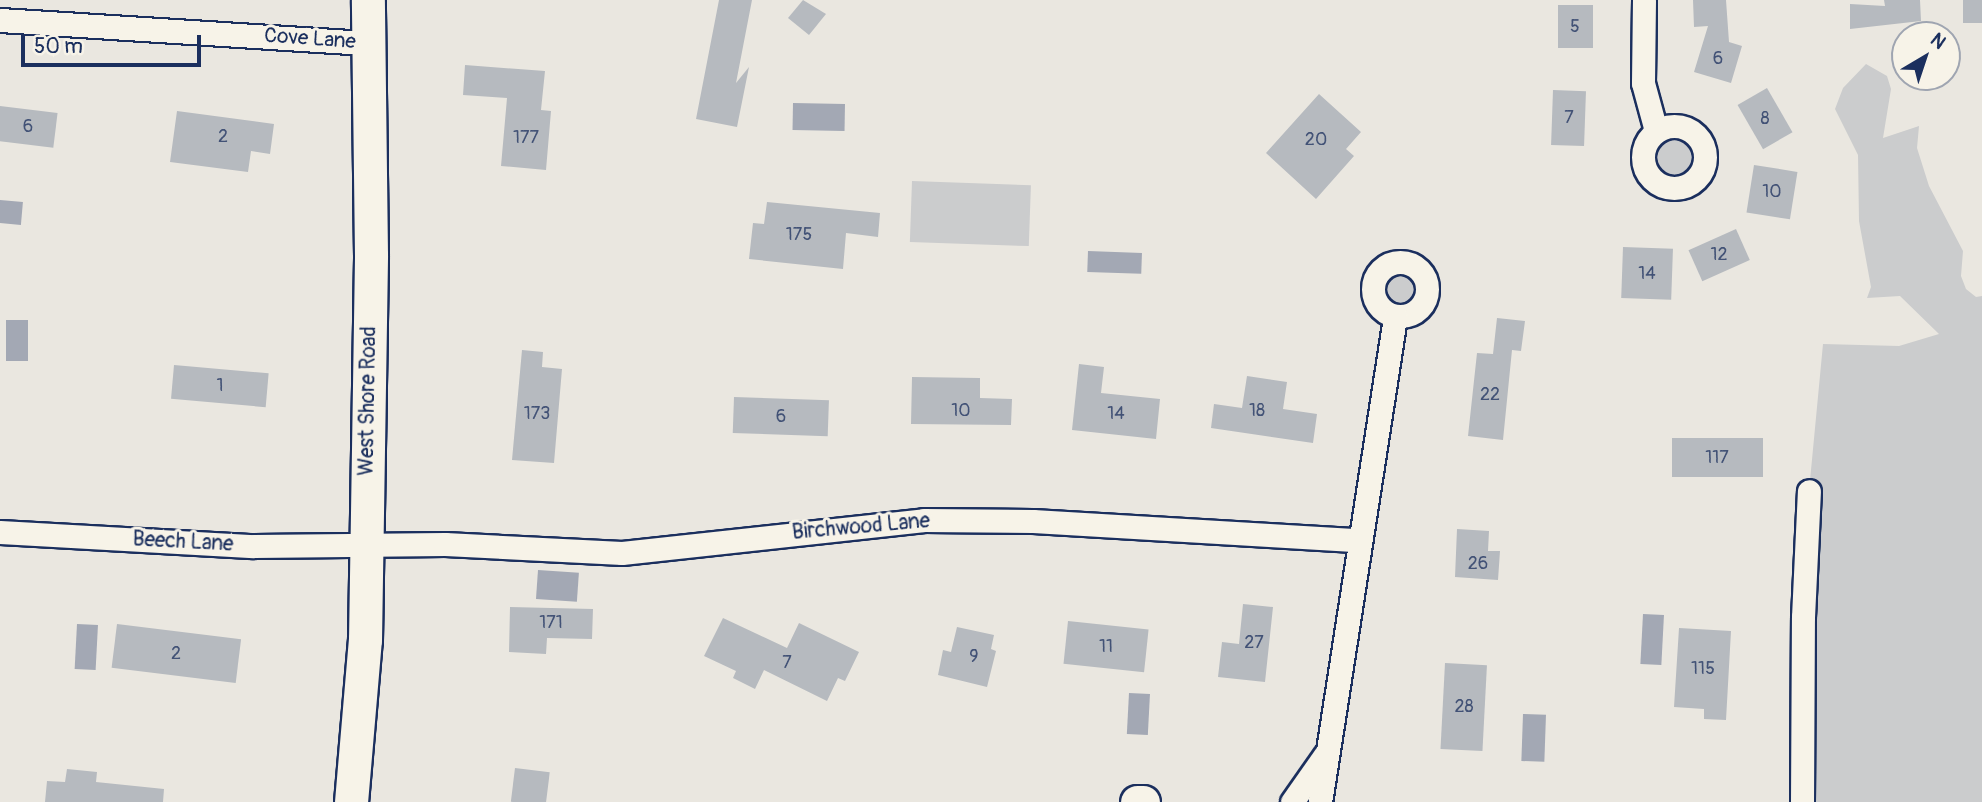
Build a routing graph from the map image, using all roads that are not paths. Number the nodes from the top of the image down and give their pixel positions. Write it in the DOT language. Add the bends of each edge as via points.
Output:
graph roads {
  1 [pos="368,0"];
  2 [pos="1644,0"];
  3 [pos="0,20"];
  4 [pos="368,43"];
  5 [pos="1656,131"];
  6 [pos="1395,316"];
  7 [pos="1809,491"];
  8 [pos="0,532"];
  9 [pos="1357,540"];
  10 [pos="365,545"];
  11 [pos="1326,753"];
  12 [pos="351,802"];
  13 [pos="1138,802"];
  14 [pos="1143,802"];
  15 [pos="1292,802"];
  16 [pos="1320,802"];
  17 [pos="1802,802"];
  1 -- 4 [label="main road, West Shore Road"];
  2 -- 5 [label="street" via="1643,83"];
  3 -- 4 [label="street, Cove Lane"];
  4 -- 10 [label="main road, West Shore Road" via="371,255"];
  6 -- 9 [label="street"];
  7 -- 17 [label="street" via="1802,617"];
  8 -- 10 [label="street, Beech Lane" via="254,546"];
  9 -- 10 [label="street, Birchwood Lane" via="1033,521 924,520 622,553"];
  9 -- 11 [label="street"];
  10 -- 12 [label="main road, West Shore Road" via="360,731"];
  11 -- 15 [label="street"];
  11 -- 16 [label="street"];
  13 -- 14 [label="main road"];
}
